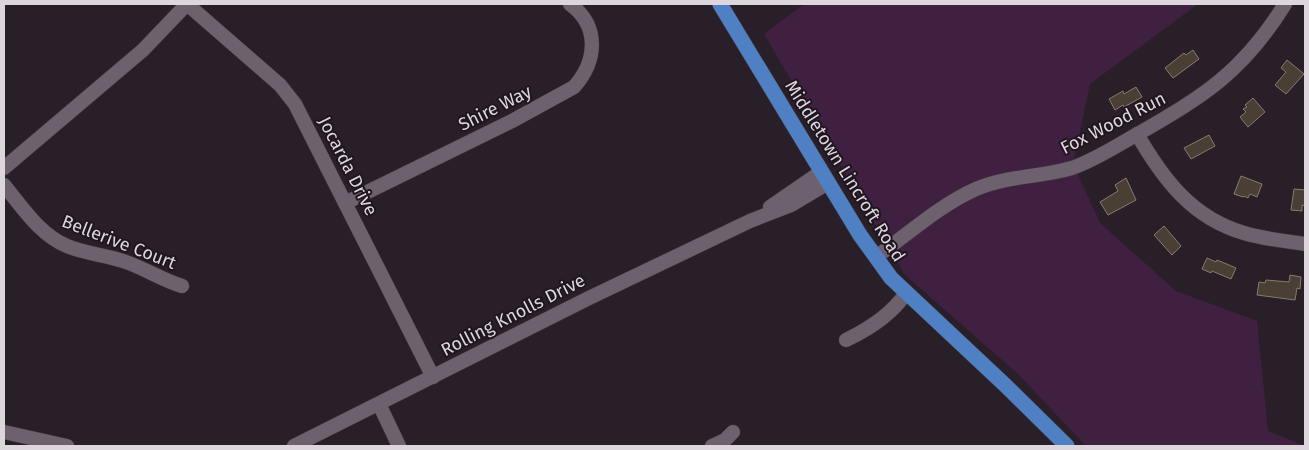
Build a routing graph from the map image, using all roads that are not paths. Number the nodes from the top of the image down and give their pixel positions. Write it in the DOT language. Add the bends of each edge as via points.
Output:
graph roads {
  1 [pos="187,4"];
  2 [pos="570,4"];
  3 [pos="720,4"];
  4 [pos="1284,4"];
  5 [pos="1137,134"];
  6 [pos="4,168"];
  7 [pos="825,177"];
  8 [pos="4,185"];
  9 [pos="346,204"];
  10 [pos="1305,244"];
  11 [pos="876,257"];
  12 [pos="182,286"];
  13 [pos="906,293"];
  14 [pos="846,340"];
  15 [pos="433,377"];
  16 [pos="379,404"];
  17 [pos="4,432"];
  18 [pos="733,432"];
  19 [pos="67,446"];
  20 [pos="294,446"];
  21 [pos="399,446"];
  22 [pos="712,446"];
  23 [pos="1067,446"];
  1 -- 6 [label="street" via="143,50"];
  1 -- 9 [label="street, Jocarda Drive" via="290,96"];
  2 -- 9 [label="street, Shire Way" via="588,25 592,42 589,64 574,87"];
  3 -- 7 [label="main road, Middletown Lincroft Road"];
  4 -- 5 [label="street, Fox Wood Run" via="1258,44 1232,71 1189,104"];
  5 -- 10 [label="street" via="1164,178 1202,213 1243,233"];
  5 -- 11 [label="street, Fox Wood Run" via="1073,167 998,182 975,190 942,208"];
  7 -- 11 [label="main road, Middletown Lincroft Road"];
  7 -- 15 [label="street, Rolling Knolls Drive" via="750,221"];
  8 -- 12 [label="street, Bellerive Court" via="37,225 57,241 76,250 122,260"];
  9 -- 15 [label="street, Jocarda Drive"];
  11 -- 13 [label="main road, Middletown Lincroft Road"];
  13 -- 14 [label="street" via="886,315"];
  13 -- 23 [label="main road, Middletown Lincroft Road"];
  15 -- 16 [label="street, Rolling Knolls Drive"];
  16 -- 20 [label="street, Rolling Knolls Drive"];
  16 -- 21 [label="street"];
  17 -- 19 [label="street"];
  18 -- 22 [label="street"];
}
